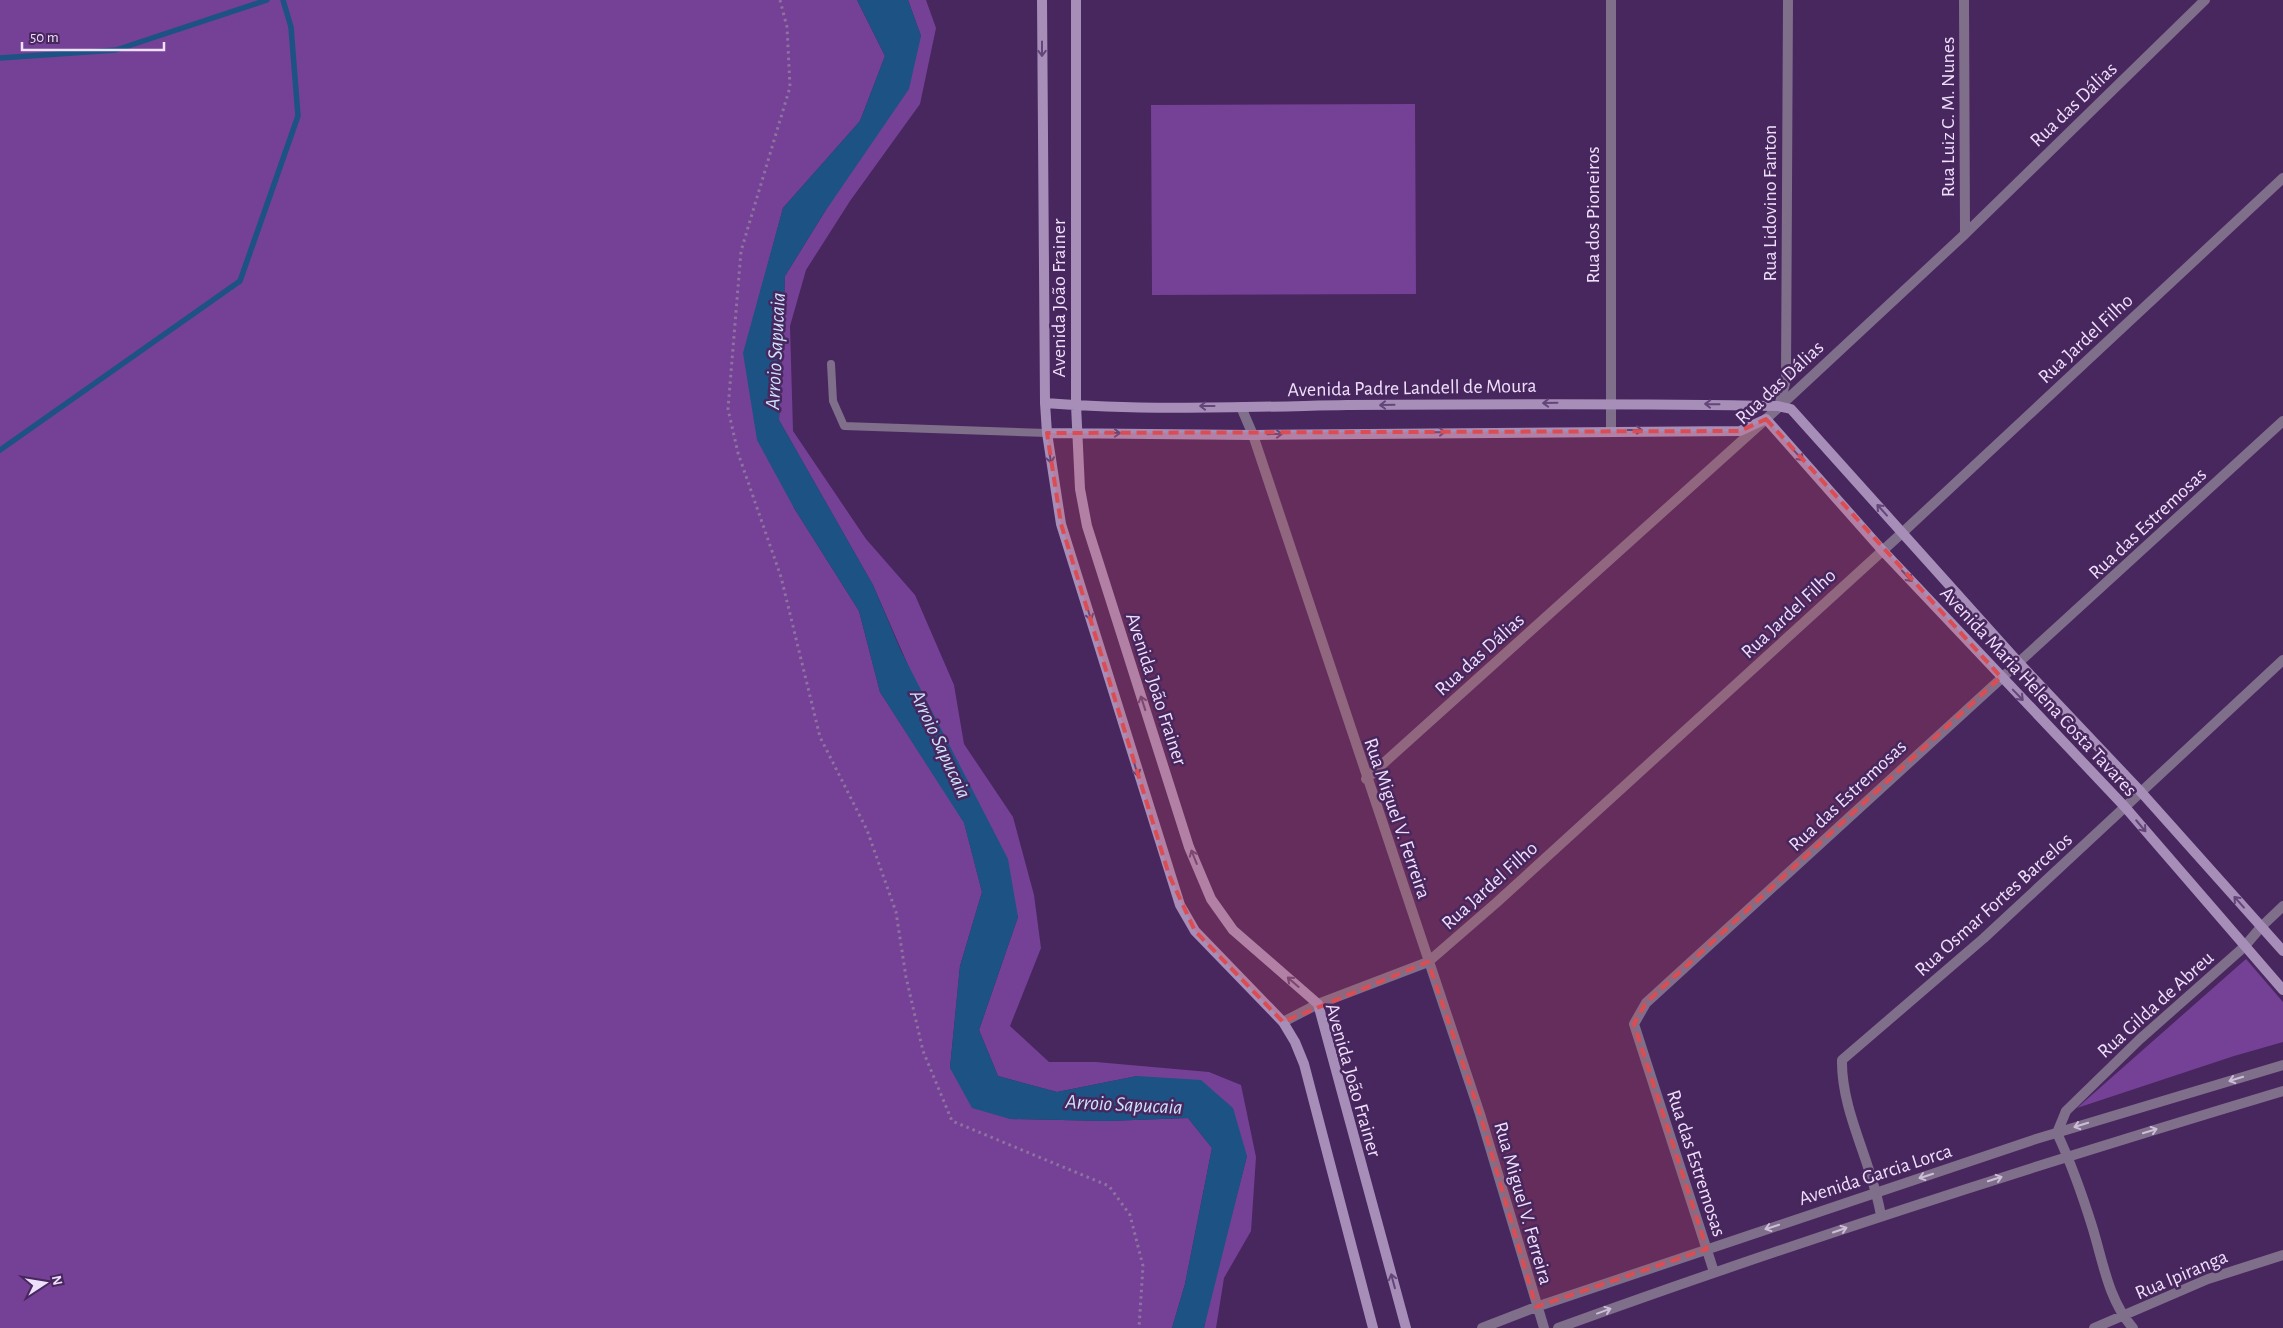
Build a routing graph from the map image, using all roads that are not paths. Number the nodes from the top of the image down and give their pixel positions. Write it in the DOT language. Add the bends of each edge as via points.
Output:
graph roads {
  1 [pos="1042,0"];
  2 [pos="1076,0"];
  3 [pos="1611,0"];
  4 [pos="1788,0"];
  5 [pos="1964,0"];
  6 [pos="2205,0"];
  7 [pos="2283,178"];
  8 [pos="1964,234"];
  9 [pos="831,364"];
  10 [pos="1609,402"];
  11 [pos="1045,403"];
  12 [pos="1076,405"];
  13 [pos="1778,406"];
  14 [pos="1241,407"];
  15 [pos="1766,419"];
  16 [pos="2283,421"];
  17 [pos="1611,430"];
  18 [pos="1047,433"];
  19 [pos="1078,433"];
  20 [pos="1253,435"];
  21 [pos="1902,533"];
  22 [pos="1882,550"];
  23 [pos="2283,660"];
  24 [pos="2020,664"];
  25 [pos="2002,677"];
  26 [pos="1366,779"];
  27 [pos="2141,792"];
  28 [pos="2126,807"];
  29 [pos="2283,906"];
  30 [pos="2261,927"];
  31 [pos="2244,947"];
  32 [pos="2283,951"];
  33 [pos="1428,962"];
  34 [pos="2283,990"];
  35 [pos="1318,1004"];
  36 [pos="1283,1022"];
  37 [pos="2283,1065"];
  38 [pos="2283,1091"];
  39 [pos="2057,1132"];
  40 [pos="2068,1156"];
  41 [pos="1877,1192"];
  42 [pos="1881,1216"];
  43 [pos="1707,1249"];
  44 [pos="2283,1254"];
  45 [pos="1714,1272"];
  46 [pos="1536,1307"];
  47 [pos="2123,1317"];
  48 [pos="1373,1328"];
  49 [pos="1406,1328"];
  50 [pos="1482,1328"];
  51 [pos="1544,1328"];
  52 [pos="1558,1328"];
  53 [pos="2094,1328"];
  54 [pos="2133,1328"];
  1 -- 11 [label="street, Avenida João Frainer, one-way"];
  2 -- 12 [label="street, Avenida João Frainer"];
  3 -- 10 [label="street, Rua dos Pioneiros"];
  4 -- 13 [label="street, Rua Lidovino Fanton" via="1786,380"];
  5 -- 8 [label="street, Rua Luiz C. M. Nunes"];
  6 -- 8 [label="street, Rua das Dálias"];
  7 -- 21 [label="street, Rua Jardel Filho"];
  8 -- 13 [label="street, Rua das Dálias"];
  9 -- 18 [label="lane" via="833,401 844,426"];
  13 -- 10 [label="street, Avenida Padre Landell de Moura, one-way"];
  10 -- 14 [label="street, Avenida Padre Landell de Moura, one-way"];
  10 -- 17 [label="street, Rua dos Pioneiros"];
  11 -- 12 [label="street, Avenida Padre Landell de Moura"];
  11 -- 18 [label="street, Avenida João Frainer"];
  14 -- 12 [label="street, Avenida Padre Landell de Moura, one-way"];
  12 -- 19 [label="street, Avenida João Frainer"];
  13 -- 15 [label="street, Rua das Dálias"];
  21 -- 13 [label="street, Avenida Maria Helena Costa Tavares, one-way" via="1791,409"];
  14 -- 20 [label="street, Rua Miguel V. Ferreira"];
  17 -- 15 [label="street, one-way" via="1740,431"];
  15 -- 22 [label="street, Avenida Maria Helena Costa Tavares, one-way"];
  15 -- 26 [label="street, Rua das Dálias"];
  16 -- 24 [label="street, Rua das Estremosas"];
  20 -- 17 [label="street, one-way"];
  18 -- 19 [label="street"];
  18 -- 36 [label="street, Avenida João Frainer, one-way" via="1061,524 1180,905 1195,931"];
  19 -- 20 [label="street, one-way"];
  35 -- 19 [label="street, Avenida João Frainer, one-way" via="1233,930 1211,898 1189,847 1087,526 1080,489"];
  20 -- 26 [label="street, Rua Miguel V. Ferreira"];
  21 -- 22 [label="street, Rua Jardel Filho"];
  21 -- 24 [label="street, Avenida Maria Helena Costa Tavares"];
  22 -- 25 [label="street, Avenida Maria Helena Costa Tavares, one-way"];
  22 -- 33 [label="street, Rua Jardel Filho"];
  23 -- 27 [label="street, Rua Osmar Fortes Barcelos"];
  24 -- 25 [label="street, Rua das Estremosas"];
  24 -- 27 [label="street, Avenida Maria Helena Costa Tavares"];
  25 -- 28 [label="street, Avenida Maria Helena Costa Tavares, one-way"];
  25 -- 43 [label="street, Rua das Estremosas" via="1646,1003 1634,1024"];
  26 -- 33 [label="street, Rua Miguel V. Ferreira"];
  27 -- 28 [label="street, Rua Osmar Fortes Barcelos"];
  30 -- 27 [label="street, Avenida Maria Helena Costa Tavares, one-way"];
  28 -- 31 [label="street, Avenida Maria Helena Costa Tavares, one-way"];
  28 -- 41 [label="street, Rua Osmar Fortes Barcelos" via="1984,938 1842,1060 1842,1082"];
  29 -- 30 [label="street, Rua Gilda de Abreu"];
  30 -- 31 [label="street, Rua Gilda de Abreu"];
  30 -- 32 [label="street, Avenida Maria Helena Costa Tavares"];
  31 -- 34 [label="street, Avenida Maria Helena Costa Tavares"];
  31 -- 39 [label="street, Rua Gilda de Abreu" via="2140,1039 2066,1112"];
  33 -- 35 [label="street, Rua Jardel Filho"];
  33 -- 46 [label="street, Rua Miguel V. Ferreira" via="1480,1114"];
  35 -- 36 [label="street, Rua Jardel Filho"];
  49 -- 35 [label="street, Avenida João Frainer, one-way"];
  36 -- 48 [label="street, Avenida João Frainer" via="1304,1064"];
  37 -- 39 [label="street, Avenida Garcia Lorca, one-way"];
  40 -- 38 [label="street, Avenida Garcia Lorca, one-way"];
  39 -- 40 [label="street"];
  39 -- 41 [label="street, Avenida Garcia Lorca, one-way"];
  42 -- 40 [label="street, Avenida Garcia Lorca, one-way"];
  40 -- 47 [label="street" via="2115,1305"];
  41 -- 42 [label="street, Rua Osmar Fortes Barcelos"];
  41 -- 43 [label="street, Avenida Garcia Lorca, one-way"];
  45 -- 42 [label="street, Avenida Garcia Lorca, one-way"];
  43 -- 45 [label="street, Rua das Estremosas"];
  43 -- 46 [label="street, Avenida Garcia Lorca"];
  44 -- 47 [label="street, Rua Ipiranga" via="2208,1280"];
  52 -- 45 [label="street, Avenida Garcia Lorca, one-way"];
  46 -- 50 [label="street, Avenida Garcia Lorca"];
  46 -- 51 [label="street, Rua Miguel V. Ferreira"];
  47 -- 53 [label="street, Rua Ipiranga"];
  47 -- 54 [label="street"];
}
